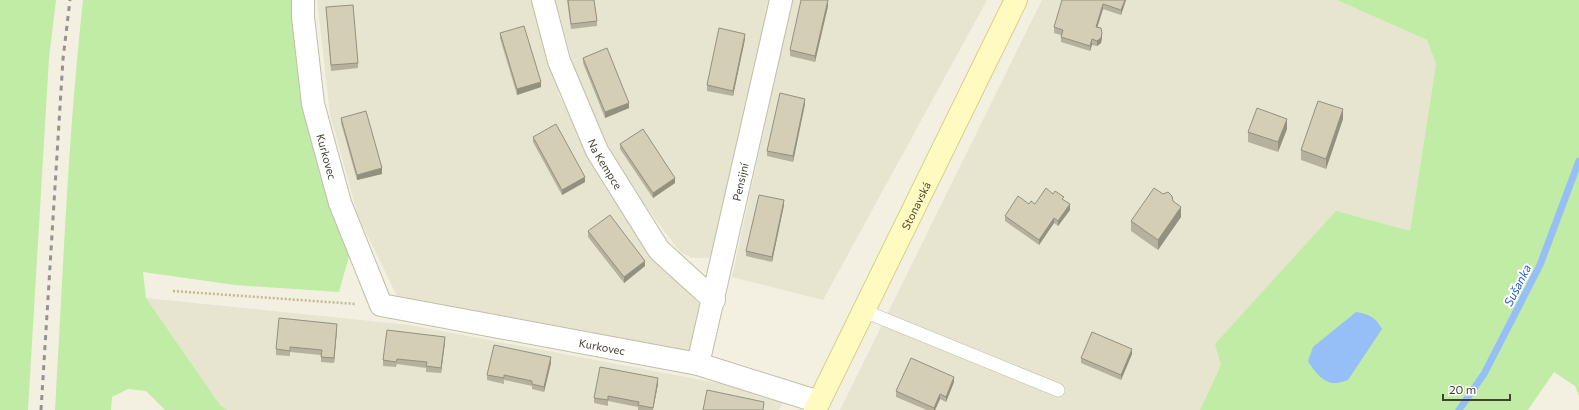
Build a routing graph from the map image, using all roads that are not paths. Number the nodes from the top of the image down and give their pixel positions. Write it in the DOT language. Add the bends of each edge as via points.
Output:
graph roads {
  1 [pos="303,0"];
  2 [pos="543,0"];
  3 [pos="781,0"];
  4 [pos="1016,0"];
  5 [pos="714,300"];
  6 [pos="864,311"];
  7 [pos="698,364"];
  8 [pos="1058,390"];
  9 [pos="817,406"];
  1 -- 7 [label="street, Kurkovec" via="313,104 340,203 381,305"];
  2 -- 5 [label="street, Na Kempce" via="559,61 597,151 659,250"];
  3 -- 5 [label="street, Pensijní"];
  4 -- 6 [label="main road, Stonavská"];
  5 -- 7 [label="street, Pensijní"];
  6 -- 8 [label="lane"];
  6 -- 9 [label="main road, Stonavská"];
  7 -- 9 [label="street, Kurkovec"];
}
